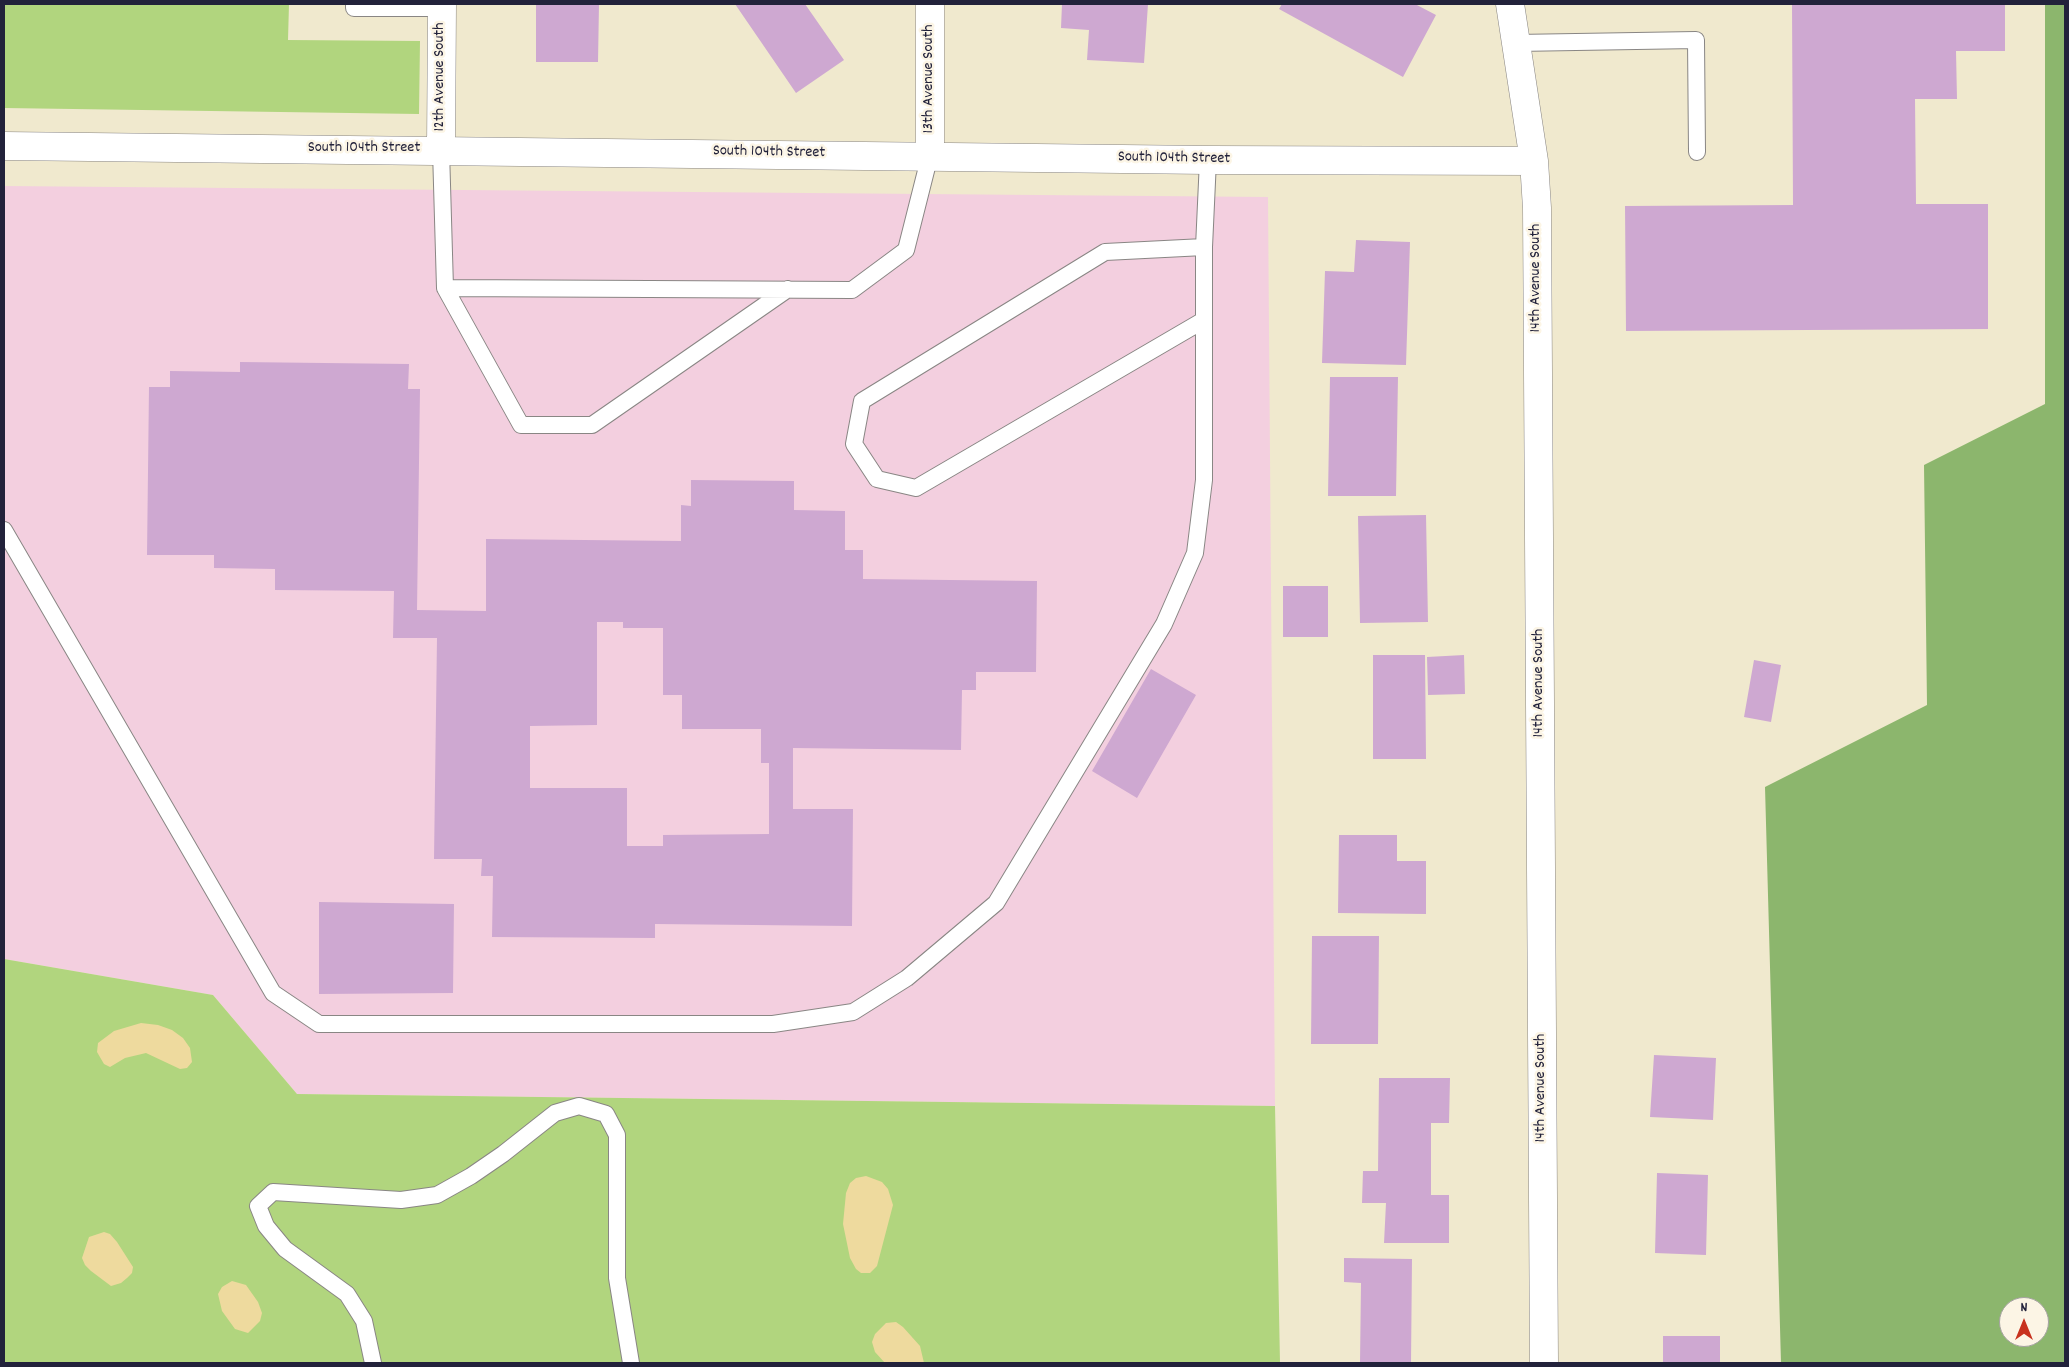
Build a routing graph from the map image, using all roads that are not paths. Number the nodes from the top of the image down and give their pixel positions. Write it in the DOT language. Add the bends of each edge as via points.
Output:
graph roads {
  1 [pos="354,4"];
  2 [pos="930,4"];
  3 [pos="1510,4"];
  4 [pos="442,6"];
  5 [pos="1516,43"];
  6 [pos="4,146"];
  7 [pos="441,150"];
  8 [pos="1697,152"];
  9 [pos="930,155"];
  10 [pos="1208,160"];
  11 [pos="1534,161"];
  12 [pos="1204,247"];
  13 [pos="445,288"];
  14 [pos="788,289"];
  15 [pos="1204,320"];
  16 [pos="4,530"];
  17 [pos="373,1363"];
  18 [pos="631,1363"];
  19 [pos="1544,1363"];
  1 -- 4 [label="lane" via="354,8"];
  2 -- 9 [label="street, 13th Avenue South"];
  3 -- 5 [label="street, 14th Avenue South"];
  4 -- 7 [label="street, 12th Avenue South"];
  5 -- 8 [label="lane" via="1696,40"];
  5 -- 11 [label="street, 14th Avenue South"];
  6 -- 7 [label="street, South 104th Street"];
  7 -- 9 [label="street, South 104th Street"];
  7 -- 13 [label="lane"];
  9 -- 10 [label="street, South 104th Street"];
  9 -- 14 [label="lane" via="906,250 852,290"];
  10 -- 11 [label="street, South 104th Street"];
  10 -- 12 [label="lane"];
  11 -- 19 [label="street, 14th Avenue South" via="1537,218"];
  12 -- 15 [label="lane"];
  12 -- 15 [label="lane" via="1104,252 862,401 854,444 877,479 916,488"];
  13 -- 14 [label="lane"];
  13 -- 14 [label="lane" via="522,425 592,425"];
  15 -- 16 [label="lane" via="1204,480 1196,553 1164,624 996,903 907,978 853,1012 773,1024 318,1024 273,993"];
  17 -- 18 [label="lane" via="364,1322 347,1294 285,1249 266,1226 258,1206 273,1192 401,1200 437,1196 504,1154 555,1112 578,1106 606,1114 617,1135 617,1278"];
}
